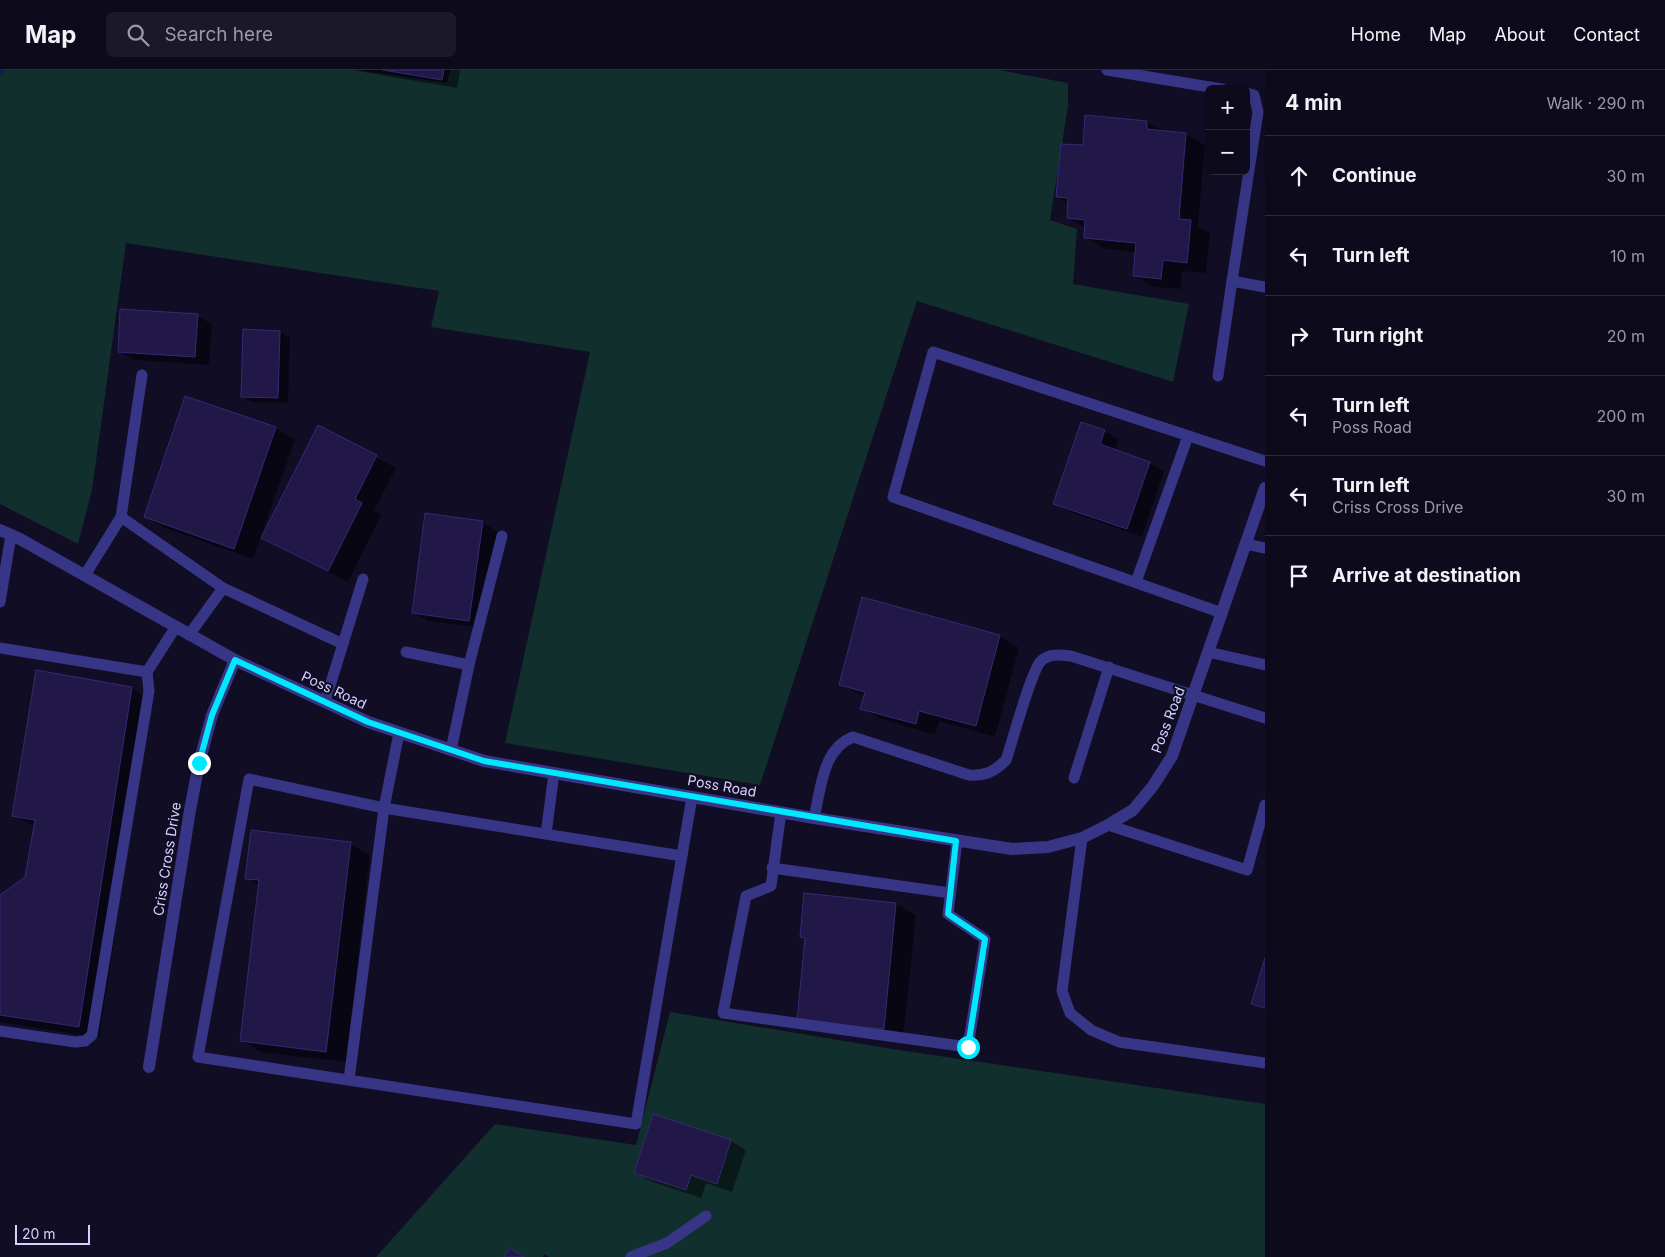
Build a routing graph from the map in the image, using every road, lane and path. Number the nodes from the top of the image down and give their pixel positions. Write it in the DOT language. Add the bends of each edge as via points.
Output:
graph roads {
  1 [pos="1107,70"];
  2 [pos="1205,86"];
  3 [pos="1250,94"];
  4 [pos="1232,281"];
  5 [pos="1265,288"];
  6 [pos="142,375"];
  7 [pos="1218,376"];
  8 [pos="1188,436"];
  9 [pos="1265,461"];
  10 [pos="1265,488"];
  11 [pos="121,517"];
  12 [pos="6,532"];
  13 [pos="502,536"];
  14 [pos="1246,544"];
  15 [pos="1265,548"];
  16 [pos="85,575"];
  17 [pos="363,579"];
  18 [pos="1136,582"];
  19 [pos="223,588"];
  20 [pos="0,602"];
  21 [pos="1222,613"];
  22 [pos="176,628"];
  23 [pos="189,635"];
  24 [pos="343,644"];
  25 [pos="0,648"];
  26 [pos="406,652"];
  27 [pos="1208,652"];
  28 [pos="235,660"];
  29 [pos="469,665"];
  30 [pos="1265,665"];
  31 [pos="1109,667"];
  32 [pos="147,672"];
  33 [pos="1194,694"];
  34 [pos="326,702"];
  35 [pos="1265,718"];
  36 [pos="399,733"];
  37 [pos="451,750"];
  38 [pos="554,773"];
  39 [pos="1074,778"];
  40 [pos="692,797"];
  41 [pos="1265,805"];
  42 [pos="384,808"];
  43 [pos="781,812"];
  44 [pos="814,818"];
  45 [pos="1108,826"];
  46 [pos="546,834"];
  47 [pos="1082,838"];
  48 [pos="956,841"];
  49 [pos="682,856"];
  50 [pos="772,868"];
  51 [pos="950,893"];
  52 [pos="0,1031"];
  53 [pos="1265,1063"];
  54 [pos="149,1067"];
  55 [pos="349,1080"];
  56 [pos="706,1216"];
  57 [pos="631,1257"];
  1 -- 2 [label="lane"];
  3 -- 4 [label="lane" via="1254,95 1258,112"];
  4 -- 5 [label="lane"];
  4 -- 7 [label="lane"];
  6 -- 11 [label="lane"];
  8 -- 9 [label="lane"];
  8 -- 18 [label="lane"];
  8 -- 18 [label="lane" via="934,352 893,497"];
  10 -- 14 [label="street, Poss Road"];
  11 -- 16 [label="lane"];
  11 -- 19 [label="lane"];
  12 -- 16 [label="street, Poss Road"];
  12 -- 20 [label="lane"];
  13 -- 29 [label="lane"];
  14 -- 15 [label="lane"];
  14 -- 21 [label="street, Poss Road"];
  16 -- 22 [label="street, Poss Road"];
  17 -- 24 [label="lane"];
  18 -- 21 [label="lane"];
  19 -- 23 [label="lane"];
  19 -- 24 [label="lane"];
  21 -- 27 [label="street, Poss Road"];
  22 -- 23 [label="street, Poss Road"];
  22 -- 32 [label="lane"];
  23 -- 28 [label="street, Poss Road"];
  24 -- 34 [label="lane"];
  25 -- 32 [label="lane"];
  26 -- 29 [label="lane"];
  27 -- 30 [label="lane"];
  27 -- 33 [label="street, Poss Road"];
  28 -- 34 [label="street, Poss Road"];
  28 -- 54 [label="street, Criss Cross Drive" via="212,715 199,763"];
  29 -- 37 [label="lane"];
  31 -- 33 [label="lane"];
  31 -- 39 [label="lane"];
  31 -- 44 [label="lane" via="1071,656 1055,655 1041,661 1006,760 983,776 969,775 853,737 842,741 829,756"];
  32 -- 52 [label="lane" via="149,691 92,1035 85,1041 75,1042"];
  33 -- 35 [label="lane"];
  33 -- 45 [label="street, Poss Road" via="1172,756 1158,778 1133,810"];
  34 -- 36 [label="street, Poss Road"];
  36 -- 37 [label="street, Poss Road"];
  36 -- 42 [label="lane"];
  37 -- 38 [label="street, Poss Road" via="484,761"];
  38 -- 40 [label="street, Poss Road"];
  38 -- 46 [label="lane"];
  40 -- 43 [label="street, Poss Road"];
  40 -- 49 [label="lane"];
  41 -- 45 [label="lane" via="1246,870"];
  42 -- 46 [label="lane"];
  42 -- 55 [label="lane"];
  42 -- 55 [label="lane" via="249,779 198,1057"];
  43 -- 44 [label="street, Poss Road"];
  43 -- 50 [label="lane"];
  44 -- 48 [label="street, Poss Road"];
  45 -- 47 [label="street, Poss Road"];
  46 -- 49 [label="lane"];
  47 -- 48 [label="street, Poss Road" via="1048,847 1012,849"];
  47 -- 53 [label="lane" via="1062,991 1070,1013 1091,1030 1119,1042"];
  48 -- 51 [label="lane"];
  49 -- 55 [label="lane" via="636,1124"];
  50 -- 51 [label="lane"];
  50 -- 51 [label="lane" via="771,886 746,896 722,1013 968,1047 985,939 948,914"];
  56 -- 57 [label="lane" via="667,1244"];
}
